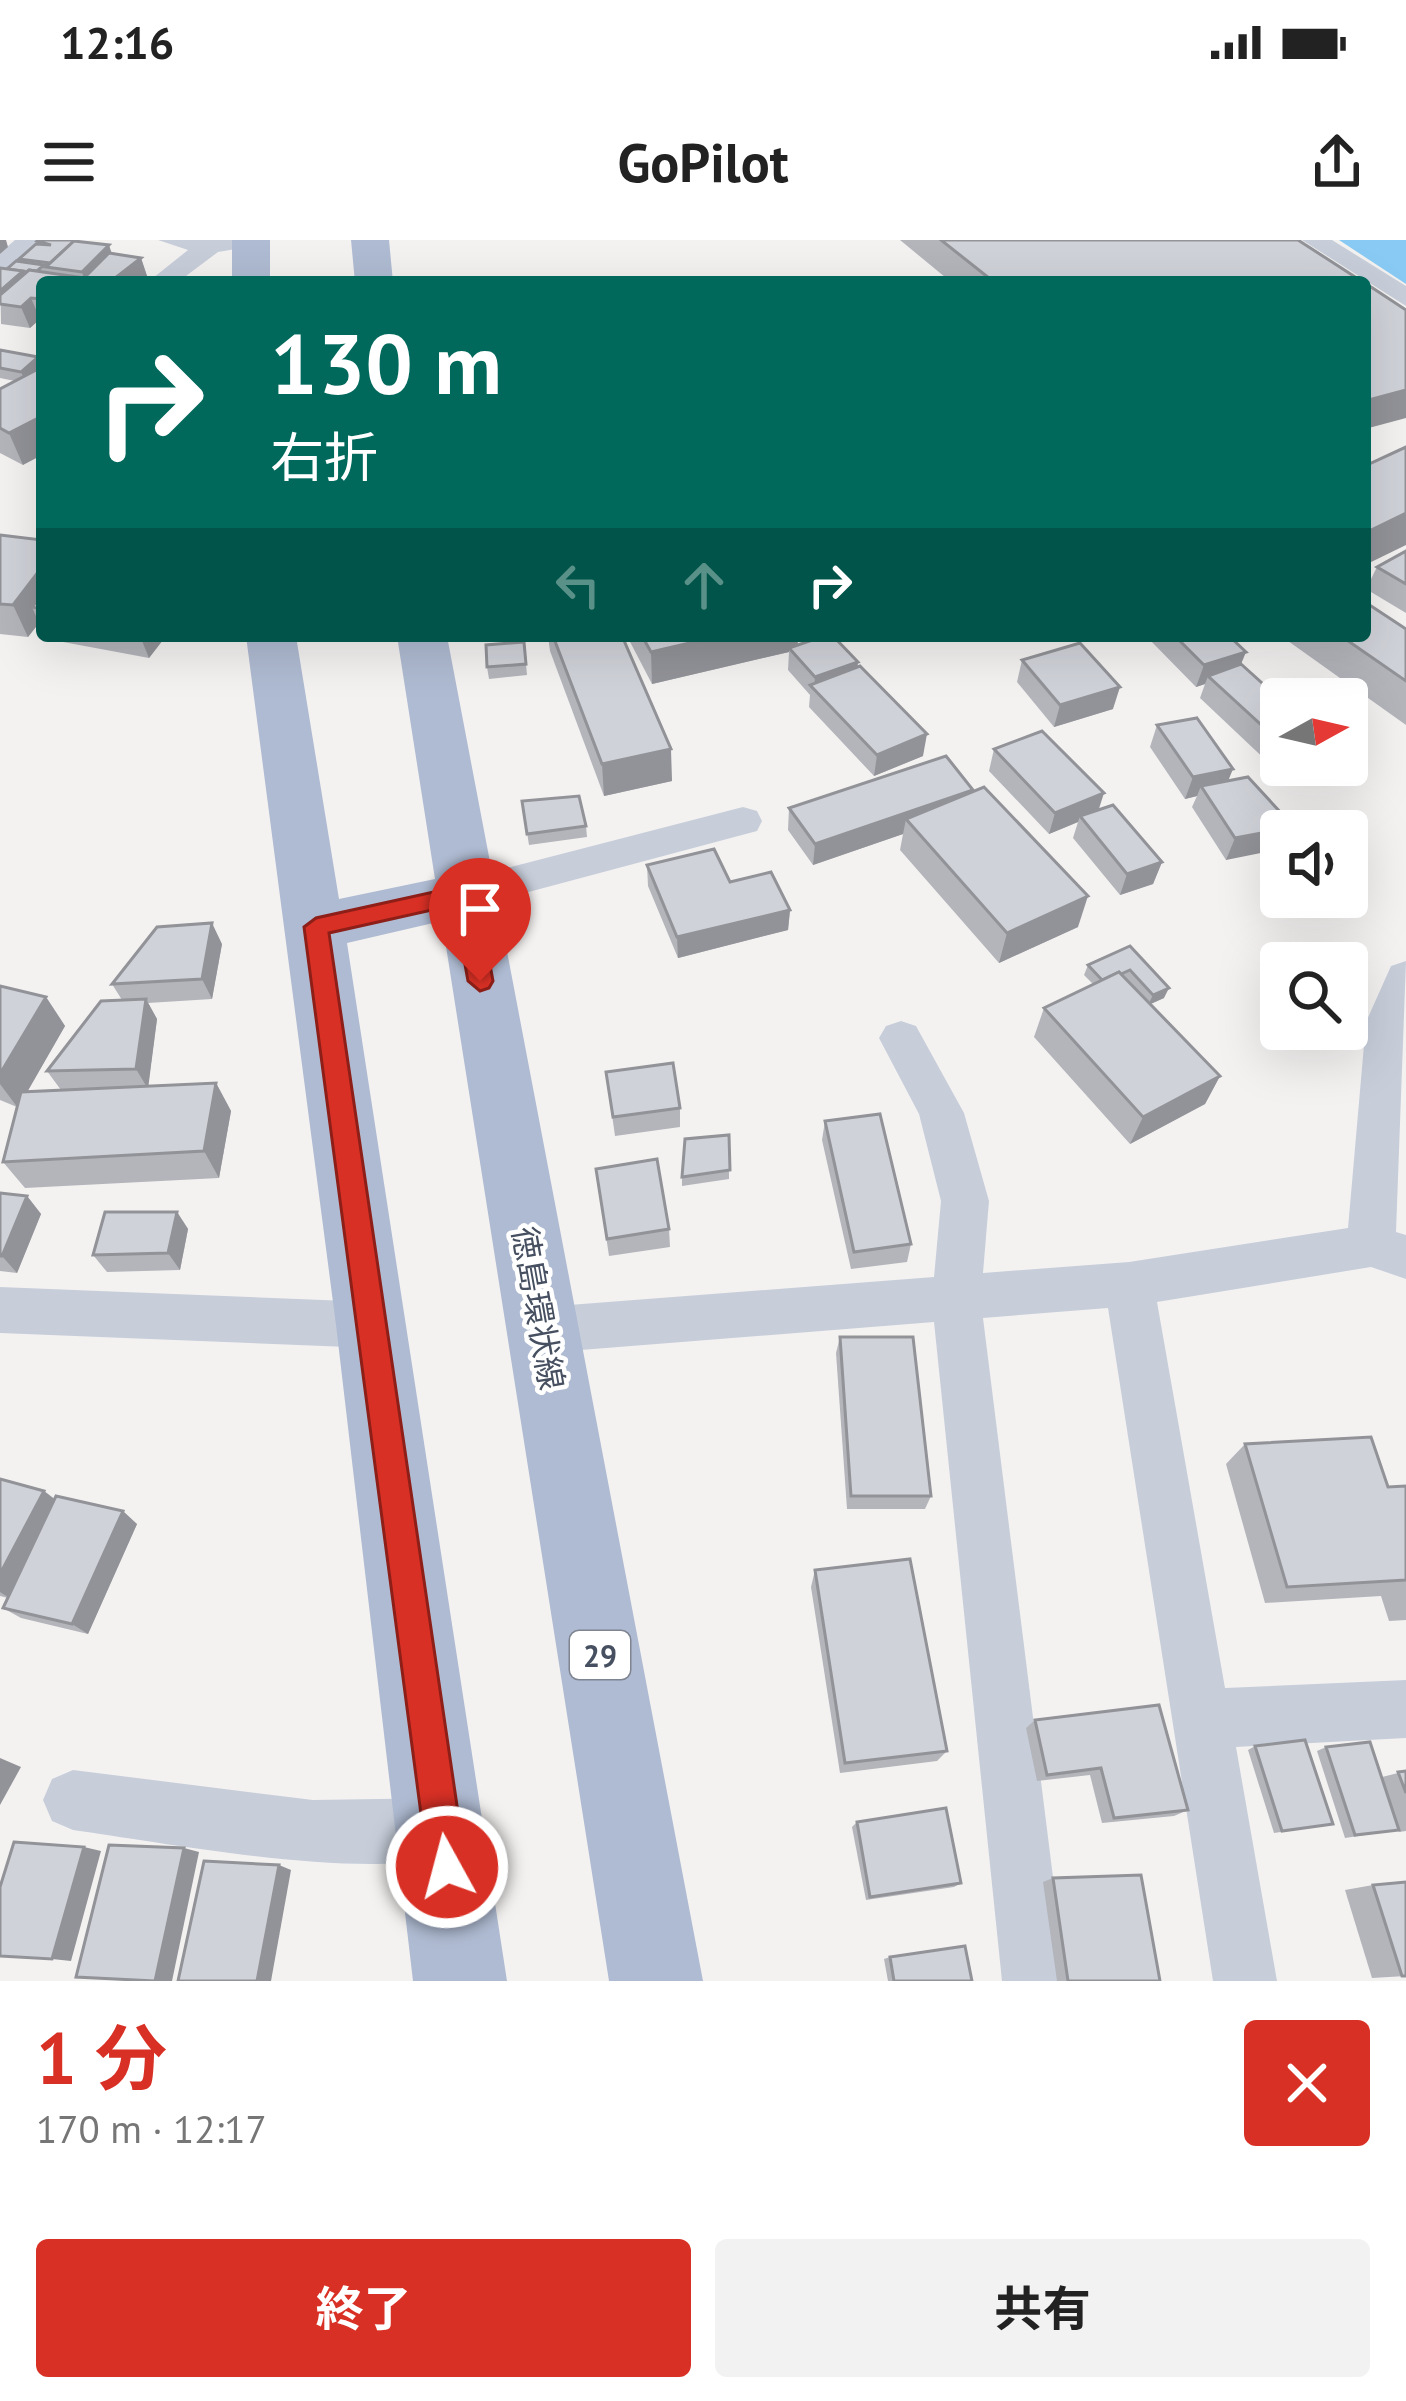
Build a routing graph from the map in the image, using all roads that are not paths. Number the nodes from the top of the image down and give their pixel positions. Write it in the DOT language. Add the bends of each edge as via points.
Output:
graph roads {
  1 [pos="30,240"];
  2 [pos="171,240"];
  3 [pos="251,240"];
  4 [pos="370,240"];
  5 [pos="1315,240"];
  6 [pos="211,245"];
  7 [pos="0,266"];
  8 [pos="169,276"];
  9 [pos="251,276"];
  10 [pos="373,276"];
  11 [pos="1406,298"];
  12 [pos="273,642"];
  13 [pos="423,642"];
  14 [pos="743,821"];
  15 [pos="465,894"];
  16 [pos="316,927"];
  17 [pos="1406,977"];
  18 [pos="901,1038"];
  19 [pos="1388,1252"];
  20 [pos="1129,1284"];
  21 [pos="956,1298"];
  22 [pos="0,1310"];
  23 [pos="373,1324"];
  24 [pos="543,1330"];
  25 [pos="1406,1709"];
  26 [pos="1201,1719"];
  27 [pos="73,1800"];
  28 [pos="443,1829"];
  29 [pos="460,1981"];
  30 [pos="656,1981"];
  31 [pos="1034,1981"];
  32 [pos="1245,1981"];
  1 -- 7 [label="street"];
  2 -- 6 [label="street"];
  3 -- 6 [label="street"];
  3 -- 9 [label="main road"];
  4 -- 10 [label="main road"];
  5 -- 11 [label="street"];
  6 -- 8 [label="street"];
  12 -- 16 [label="main road"];
  13 -- 15 [label="main road, 徳島環状線 / 29"];
  14 -- 15 [label="street"];
  15 -- 16 [label="main road"];
  15 -- 24 [label="main road, 徳島環状線 / 29"];
  16 -- 23 [label="main road"];
  17 -- 19 [label="street" via="1387,1022"];
  18 -- 21 [label="street" via="941,1113 965,1201"];
  19 -- 20 [label="street"];
  20 -- 21 [label="street"];
  20 -- 26 [label="street"];
  21 -- 24 [label="street"];
  21 -- 31 [label="street"];
  22 -- 23 [label="street"];
  23 -- 28 [label="main road"];
  24 -- 30 [label="main road, 徳島環状線 / 29"];
  25 -- 26 [label="street"];
  26 -- 32 [label="street"];
  27 -- 28 [label="street" via="313,1831"];
  28 -- 29 [label="main road"];
}
